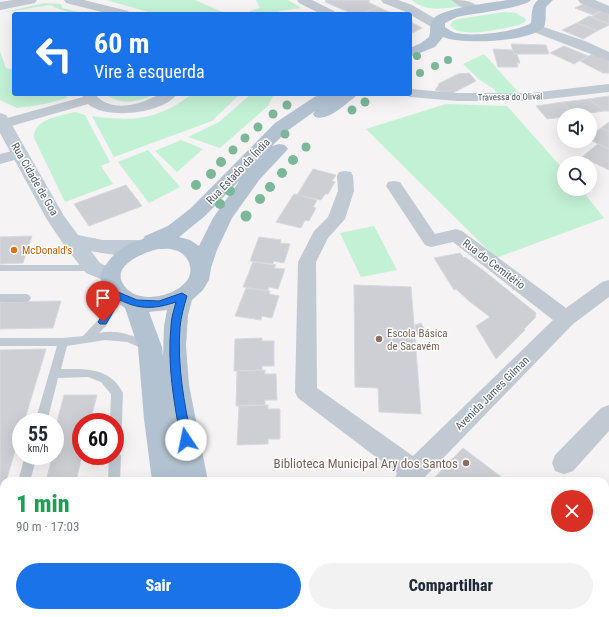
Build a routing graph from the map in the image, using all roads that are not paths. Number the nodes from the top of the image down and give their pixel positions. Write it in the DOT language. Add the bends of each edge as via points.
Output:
graph roads {
  1 [pos="30,0"];
  2 [pos="70,0"];
  3 [pos="303,0"];
  4 [pos="387,0"];
  5 [pos="458,0"];
  6 [pos="524,0"];
  7 [pos="546,0"];
  8 [pos="584,0"];
  9 [pos="0,6"];
  10 [pos="409,7"];
  11 [pos="500,7"];
  12 [pos="475,10"];
  13 [pos="609,10"];
  14 [pos="116,12"];
  15 [pos="326,12"];
  16 [pos="447,15"];
  17 [pos="537,23"];
  18 [pos="438,26"];
  19 [pos="479,38"];
  20 [pos="580,44"];
  21 [pos="609,45"];
  22 [pos="412,52"];
  23 [pos="609,57"];
  24 [pos="412,63"];
  25 [pos="609,88"];
  26 [pos="412,93"];
  27 [pos="89,96"];
  28 [pos="167,96"];
  29 [pos="326,96"];
  30 [pos="346,96"];
  31 [pos="2,121"];
  32 [pos="20,154"];
  33 [pos="0,159"];
  34 [pos="345,176"];
  35 [pos="394,186"];
  36 [pos="71,240"];
  37 [pos="142,245"];
  38 [pos="201,267"];
  39 [pos="0,268"];
  40 [pos="114,286"];
  41 [pos="609,287"];
  42 [pos="182,296"];
  43 [pos="0,298"];
  44 [pos="26,298"];
  45 [pos="573,313"];
  46 [pos="86,340"];
  47 [pos="0,342"];
  48 [pos="63,342"];
  49 [pos="150,347"];
  50 [pos="54,374"];
  51 [pos="43,413"];
  52 [pos="116,413"];
  53 [pos="609,415"];
  54 [pos="564,463"];
  55 [pos="28,465"];
  56 [pos="115,465"];
  57 [pos="410,476"];
  58 [pos="25,477"];
  59 [pos="114,477"];
  60 [pos="165,477"];
  61 [pos="193,477"];
  1 -- 9 [label="street"];
  2 -- 14 [label="street"];
  3 -- 15 [label="street"];
  4 -- 10 [label="street"];
  5 -- 12 [label="street"];
  6 -- 11 [label="main road"];
  7 -- 17 [label="main road" via="539,6"];
  8 -- 13 [label="street"];
  10 -- 16 [label="street"];
  10 -- 18 [label="street"];
  11 -- 12 [label="main road"];
  11 -- 17 [label="main road" via="526,10"];
  12 -- 16 [label="main road"];
  16 -- 18 [label="main road" via="439,19"];
  17 -- 19 [label="main road" via="526,31"];
  17 -- 20 [label="street"];
  18 -- 19 [label="main road" via="446,34 458,38"];
  18 -- 22 [label="main road" via="435,40"];
  19 -- 24 [label="main road" via="455,44"];
  20 -- 21 [label="street"];
  20 -- 23 [label="street"];
  25 -- 26 [label="street, Travessa do Olival" via="530,97 457,97"];
  27 -- 28 [label="street" via="98,104 122,109 150,105"];
  27 -- 31 [label="street"];
  29 -- 37 [label="main road, Rua Estado da Índia" via="281,127 198,212 175,231"];
  30 -- 38 [label="main road, Rua Estado da Índia" via="296,133 242,190 220,220"];
  31 -- 32 [label="street, Rua Cidade de Goa"];
  32 -- 33 [label="street"];
  32 -- 36 [label="street, Rua Cidade de Goa"];
  34 -- 57 [label="street" via="346,191 336,219 320,235 307,262 306,392"];
  35 -- 45 [label="street, Rua do Cemitério" via="432,241 456,235"];
  36 -- 37 [label="street" via="103,247"];
  36 -- 40 [label="street, Rua Cidade de Goa"];
  37 -- 38 [label="main road" via="165,242 183,246 195,254"];
  37 -- 40 [label="main road" via="120,258"];
  38 -- 42 [label="main road" via="197,283"];
  39 -- 40 [label="lane"];
  40 -- 42 [label="main road" via="159,304"];
  40 -- 46 [label="lane" via="103,322"];
  40 -- 49 [label="main road"];
  41 -- 45 [label="street, Avenida James Gilman"];
  42 -- 61 [label="main road" via="175,325 175,358 181,413"];
  43 -- 44 [label="lane"];
  45 -- 57 [label="street, Avenida James Gilman"];
  46 -- 48 [label="lane"];
  46 -- 49 [label="lane" via="105,336 128,338"];
  47 -- 48 [label="lane"];
  48 -- 50 [label="lane"];
  49 -- 60 [label="main road"];
  50 -- 51 [label="lane"];
  50 -- 52 [label="lane" via="88,373 105,379 116,394"];
  53 -- 54 [label="street"];
  55 -- 58 [label="lane"];
  56 -- 59 [label="lane"];
}
